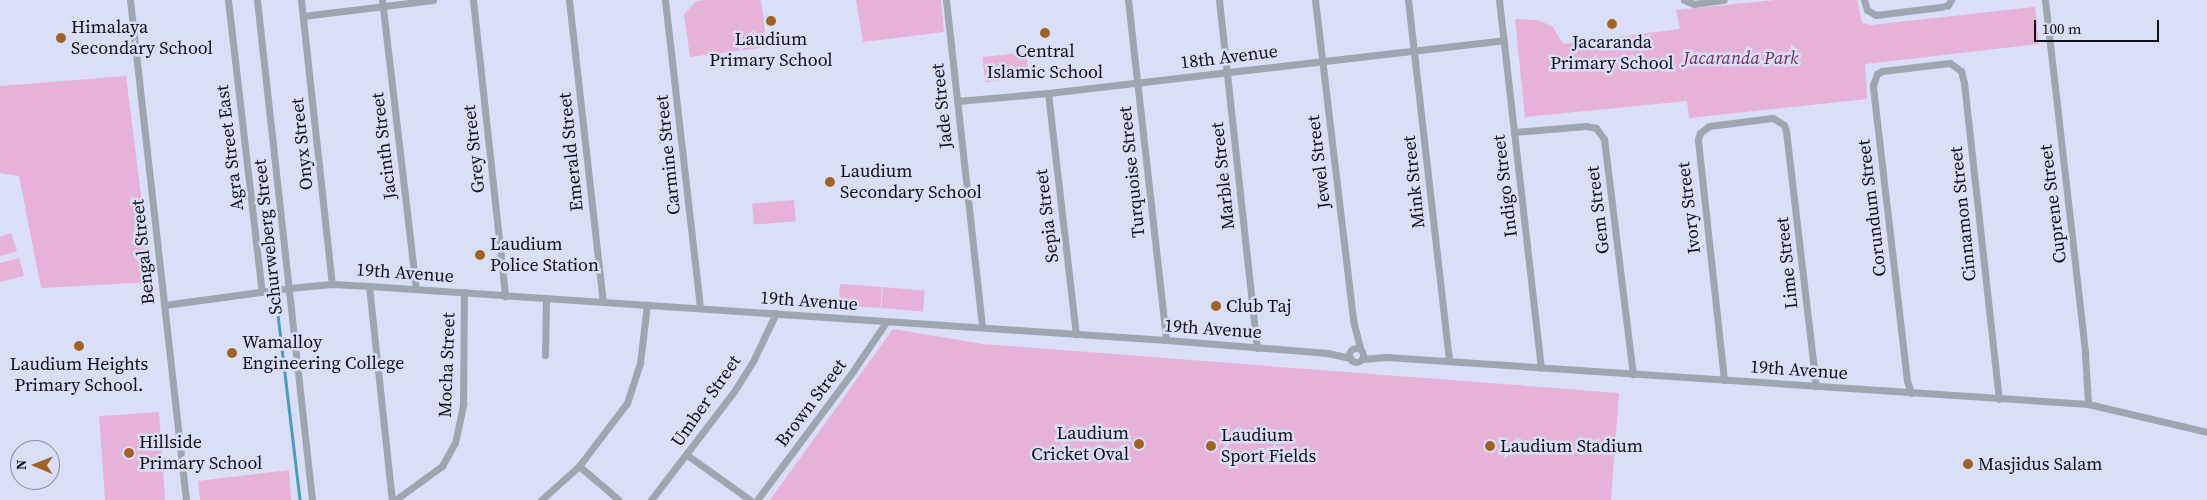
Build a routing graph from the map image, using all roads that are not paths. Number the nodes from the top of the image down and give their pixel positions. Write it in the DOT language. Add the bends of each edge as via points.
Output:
graph roads {
  1 [pos="130,0"];
  2 [pos="228,0"];
  3 [pos="257,0"];
  4 [pos="301,0"];
  5 [pos="433,0"];
  6 [pos="473,0"];
  7 [pos="569,0"];
  8 [pos="665,0"];
  9 [pos="946,0"];
  10 [pos="1128,0"];
  11 [pos="1219,0"];
  12 [pos="1315,0"];
  13 [pos="1408,0"];
  14 [pos="1499,0"];
  15 [pos="1684,0"];
  16 [pos="1724,0"];
  17 [pos="1864,0"];
  18 [pos="1951,0"];
  19 [pos="2044,0"];
  20 [pos="382,3"];
  21 [pos="302,16"];
  22 [pos="1504,40"];
  23 [pos="1414,50"];
  24 [pos="1322,61"];
  25 [pos="1918,66"];
  26 [pos="1227,72"];
  27 [pos="1138,82"];
  28 [pos="1048,93"];
  29 [pos="957,101"];
  30 [pos="1514,132"];
  31 [pos="1787,137"];
  32 [pos="332,284"];
  33 [pos="369,286"];
  34 [pos="289,288"];
  35 [pos="416,288"];
  36 [pos="262,292"];
  37 [pos="464,292"];
  38 [pos="505,296"];
  39 [pos="546,298"];
  40 [pos="603,301"];
  41 [pos="647,304"];
  42 [pos="164,305"];
  43 [pos="700,307"];
  44 [pos="776,313"];
  45 [pos="1353,321"];
  46 [pos="886,322"];
  47 [pos="982,327"];
  48 [pos="1076,334"];
  49 [pos="1166,340"];
  50 [pos="1257,348"];
  51 [pos="1361,349"];
  52 [pos="1351,352"];
  53 [pos="545,354"];
  54 [pos="1386,357"];
  55 [pos="1362,359"];
  56 [pos="1449,361"];
  57 [pos="1541,368"];
  58 [pos="1633,374"];
  59 [pos="1724,380"];
  60 [pos="1816,386"];
  61 [pos="1907,393"];
  62 [pos="1999,400"];
  63 [pos="2088,404"];
  64 [pos="2207,432"];
  65 [pos="687,455"];
  66 [pos="579,466"];
  67 [pos="186,500"];
  68 [pos="312,500"];
  69 [pos="393,500"];
  70 [pos="541,500"];
  71 [pos="618,500"];
  72 [pos="651,500"];
  73 [pos="750,500"];
  74 [pos="757,500"];
  1 -- 42 [label="street, Bengal Street"];
  2 -- 36 [label="street, Agra Street East"];
  3 -- 34 [label="street, Schurweberg Street"];
  4 -- 21 [label="street, Onyx Street"];
  5 -- 20 [label="street"];
  6 -- 38 [label="street, Grey Street"];
  7 -- 40 [label="street, Emerald Street"];
  8 -- 43 [label="street, Carmine Street"];
  9 -- 29 [label="street, Jade Street"];
  10 -- 27 [label="street, Turquoise Street"];
  11 -- 26 [label="street, Marble Street"];
  12 -- 24 [label="street, Jewel Street"];
  13 -- 23 [label="street, Mink Street"];
  14 -- 22 [label="street, Indigo Street"];
  15 -- 16 [label="street" via="1694,4"];
  17 -- 18 [label="street" via="1867,10 1876,15 1941,7"];
  19 -- 63 [label="street, Cuprene Street" via="2084,343"];
  20 -- 21 [label="street"];
  20 -- 35 [label="street, Jacinth Street"];
  21 -- 32 [label="street, Onyx Street"];
  22 -- 23 [label="street, 18th Avenue"];
  22 -- 30 [label="street, Indigo Street"];
  23 -- 24 [label="street, 18th Avenue"];
  23 -- 56 [label="street, Mink Street"];
  24 -- 26 [label="street, 18th Avenue"];
  24 -- 45 [label="street, Jewel Street"];
  25 -- 61 [label="street, Corundum Street" via="1882,71 1877,74 1873,85"];
  25 -- 62 [label="street, Cinnamon Street" via="1950,63 1963,76"];
  26 -- 27 [label="street, 18th Avenue"];
  26 -- 50 [label="street, Marble Street"];
  27 -- 28 [label="street, 18th Avenue"];
  27 -- 49 [label="street, Turquoise Street"];
  28 -- 29 [label="street, 18th Avenue"];
  28 -- 48 [label="street, Sepia Street"];
  29 -- 47 [label="street, Jade Street"];
  30 -- 57 [label="street, Indigo Street"];
  30 -- 58 [label="street, Gem Street" via="1586,126 1596,128 1604,139"];
  31 -- 59 [label="street, Ivory Street" via="1784,125 1773,118 1709,126 1698,139"];
  31 -- 60 [label="street, Lime Street"];
  32 -- 33 [label="street, 19th Avenue"];
  32 -- 34 [label="street, 19th Avenue"];
  33 -- 35 [label="street, 19th Avenue"];
  33 -- 69 [label="street"];
  34 -- 36 [label="street, 19th Avenue"];
  34 -- 68 [label="street, Schurweberg Street"];
  35 -- 37 [label="street, 19th Avenue"];
  36 -- 42 [label="street, 19th Avenue"];
  37 -- 38 [label="street, 19th Avenue"];
  37 -- 69 [label="street, Mocha Street" via="463,404 455,443 442,466"];
  38 -- 39 [label="street, 19th Avenue"];
  39 -- 40 [label="street, 19th Avenue"];
  39 -- 53 [label="street"];
  40 -- 41 [label="street, 19th Avenue"];
  41 -- 43 [label="street, 19th Avenue"];
  41 -- 66 [label="street" via="644,345 635,385 614,422"];
  42 -- 67 [label="street, Bengal Street"];
  43 -- 44 [label="street, 19th Avenue"];
  44 -- 46 [label="street, 19th Avenue"];
  44 -- 65 [label="street, Umber Street" via="746,374"];
  45 -- 51 [label="street, Jewel Street"];
  45 -- 52 [label="street, Jewel Street"];
  46 -- 47 [label="street, 19th Avenue"];
  46 -- 74 [label="street, Brown Street"];
  47 -- 48 [label="street, 19th Avenue"];
  48 -- 49 [label="street, 19th Avenue"];
  49 -- 50 [label="street, 19th Avenue"];
  50 -- 52 [label="street, 19th Avenue"];
  51 -- 52 [label="street, 19th Avenue"];
  51 -- 54 [label="street, 19th Avenue"];
  51 -- 55 [label="street, Jewel Street"];
  52 -- 55 [label="street, 19th Avenue" via="1355,362"];
  54 -- 55 [label="street, 19th Avenue"];
  54 -- 56 [label="street, 19th Avenue"];
  56 -- 57 [label="street, 19th Avenue"];
  57 -- 58 [label="street, 19th Avenue"];
  58 -- 59 [label="street, 19th Avenue"];
  59 -- 60 [label="street, 19th Avenue"];
  60 -- 61 [label="street, 19th Avenue"];
  61 -- 62 [label="street, 19th Avenue"];
  62 -- 63 [label="street, 19th Avenue"];
  63 -- 64 [label="street, 19th Avenue"];
  65 -- 72 [label="street, Umber Street"];
  65 -- 73 [label="street"];
  66 -- 70 [label="street"];
  66 -- 71 [label="street"];
}
